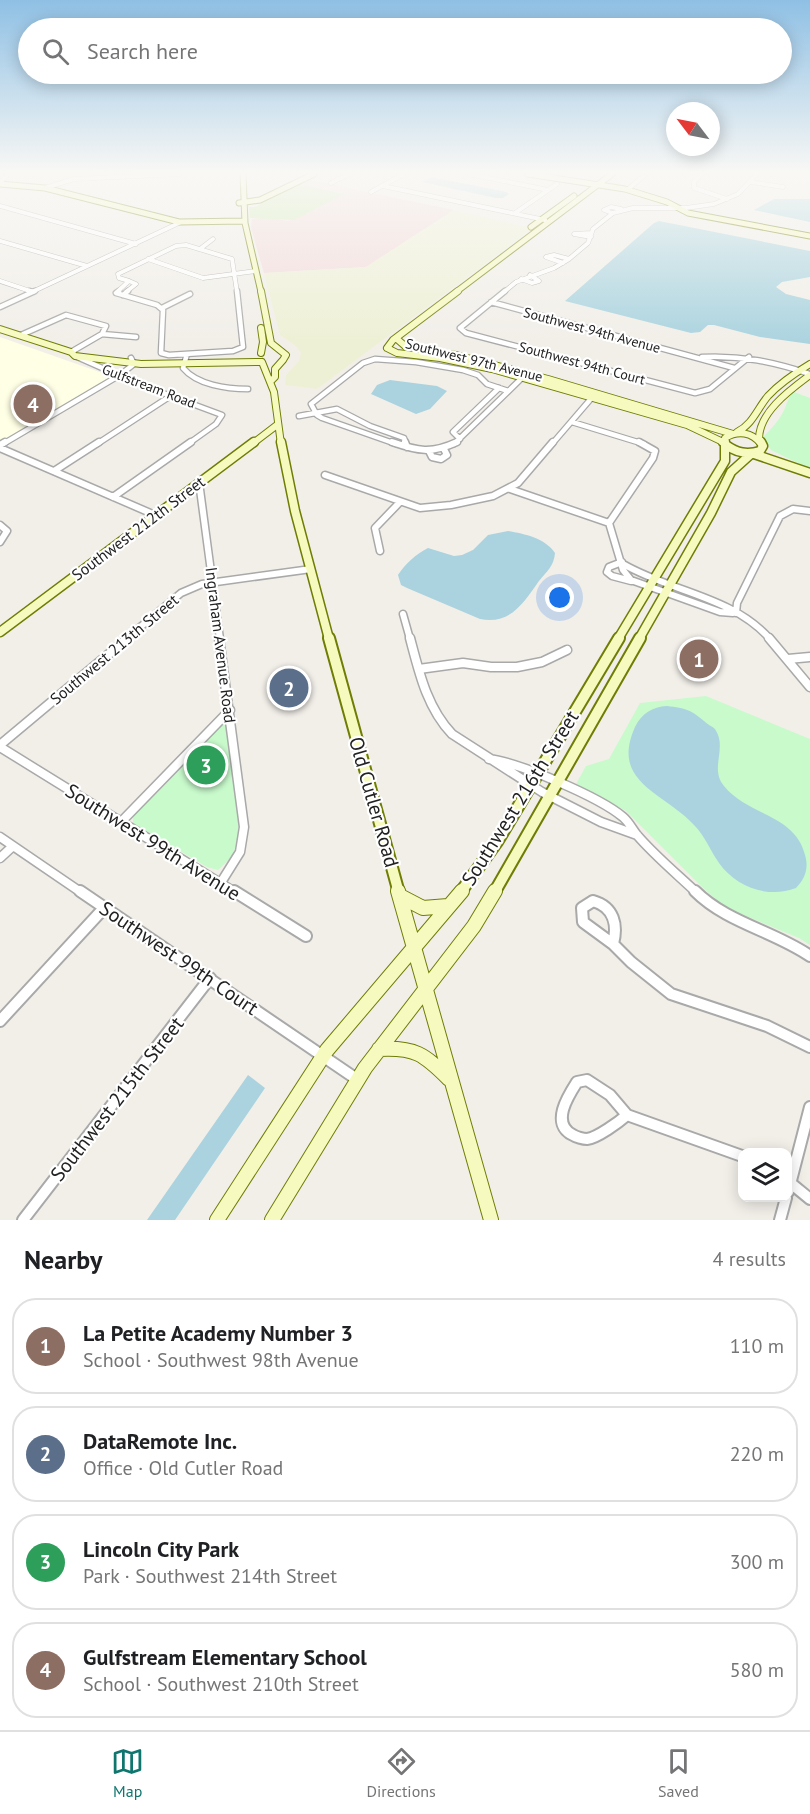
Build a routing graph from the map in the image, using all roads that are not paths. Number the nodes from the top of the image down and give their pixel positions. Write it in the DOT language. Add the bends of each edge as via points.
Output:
graph roads {
  1 [pos="89,231"];
  2 [pos="163,231"];
  3 [pos="244,231"];
  4 [pos="538,231"];
  5 [pos="593,231"];
  6 [pos="783,231"];
  7 [pos="810,236"];
  8 [pos="213,239"];
  9 [pos="0,241"];
  10 [pos="136,244"];
  11 [pos="200,249"];
  12 [pos="148,259"];
  13 [pos="569,259"];
  14 [pos="564,263"];
  15 [pos="87,267"];
  16 [pos="254,272"];
  17 [pos="234,273"];
  18 [pos="530,275"];
  19 [pos="521,279"];
  20 [pos="0,281"];
  21 [pos="129,281"];
  22 [pos="33,292"];
  23 [pos="190,294"];
  24 [pos="123,295"];
  25 [pos="491,302"];
  26 [pos="0,307"];
  27 [pos="162,308"];
  28 [pos="1,330"];
  29 [pos="102,334"];
  30 [pos="21,335"];
  31 [pos="136,337"];
  32 [pos="397,339"];
  33 [pos="281,351"];
  34 [pos="73,354"];
  35 [pos="694,357"];
  36 [pos="261,358"];
  37 [pos="747,358"];
  38 [pos="185,360"];
  39 [pos="283,360"];
  40 [pos="132,361"];
  41 [pos="810,364"];
  42 [pos="734,368"];
  43 [pos="796,372"];
  44 [pos="120,375"];
  45 [pos="524,375"];
  46 [pos="808,376"];
  47 [pos="271,381"];
  48 [pos="499,388"];
  49 [pos="248,389"];
  50 [pos="508,391"];
  51 [pos="172,395"];
  52 [pos="594,395"];
  53 [pos="315,412"];
  54 [pos="298,416"];
  55 [pos="572,422"];
  56 [pos="277,425"];
  57 [pos="734,433"];
  58 [pos="460,439"];
  59 [pos="761,443"];
  60 [pos="725,444"];
  61 [pos="0,446"];
  62 [pos="407,447"];
  63 [pos="444,449"];
  64 [pos="429,451"];
  65 [pos="753,454"];
  66 [pos="795,467"];
  67 [pos="54,471"];
  68 [pos="810,473"];
  69 [pos="325,475"];
  70 [pos="199,482"];
  71 [pos="510,489"];
  72 [pos="113,497"];
  73 [pos="399,503"];
  74 [pos="810,511"];
  75 [pos="155,516"];
  76 [pos="609,523"];
  77 [pos="0,525"];
  78 [pos="0,542"];
  79 [pos="380,551"];
  80 [pos="622,563"];
  81 [pos="310,569"];
  82 [pos="633,581"];
  83 [pos="213,583"];
  84 [pos="651,583"];
  85 [pos="668,589"];
  86 [pos="736,613"];
  87 [pos="403,614"];
  88 [pos="0,632"];
  89 [pos="567,650"];
  90 [pos="810,657"];
  91 [pos="788,659"];
  92 [pos="419,669"];
  93 [pos="810,687"];
  94 [pos="230,710"];
  95 [pos="0,746"];
  96 [pos="534,779"];
  97 [pos="557,782"];
  98 [pos="550,795"];
  99 [pos="121,822"];
  100 [pos="637,835"];
  101 [pos="0,837"];
  102 [pos="13,846"];
  103 [pos="0,858"];
  104 [pos="220,884"];
  105 [pos="400,896"];
  106 [pos="448,906"];
  107 [pos="105,908"];
  108 [pos="306,936"];
  109 [pos="612,944"];
  110 [pos="415,946"];
  111 [pos="810,956"];
  112 [pos="210,978"];
  113 [pos="425,988"];
  114 [pos="0,1021"];
  115 [pos="810,1047"];
  116 [pos="379,1049"];
  117 [pos="323,1056"];
  118 [pos="358,1080"];
  119 [pos="450,1080"];
  120 [pos="810,1107"];
  121 [pos="627,1115"];
  122 [pos="738,1155"];
  123 [pos="792,1171"];
  124 [pos="792,1188"];
  125 [pos="810,1199"];
  126 [pos="785,1202"];
  127 [pos="23,1220"];
  128 [pos="217,1220"];
  129 [pos="272,1220"];
  130 [pos="491,1220"];
  131 [pos="780,1220"];
  1 -- 10 [label="street"];
  2 -- 10 [label="street"];
  3 -- 16 [label="street, Old Cutler Road"];
  4 -- 32 [label="street"];
  5 -- 13 [label="street" via="586,245"];
  6 -- 7 [label="street"];
  8 -- 11 [label="street"];
  9 -- 15 [label="street"];
  10 -- 15 [label="street"];
  11 -- 12 [label="street" via="179,245"];
  11 -- 17 [label="street" via="229,256"];
  12 -- 17 [label="street" via="202,278"];
  12 -- 21 [label="street" via="117,275"];
  13 -- 14 [label="street"];
  13 -- 14 [label="street" via="546,257"];
  14 -- 18 [label="street"];
  15 -- 22 [label="street"];
  16 -- 17 [label="street"];
  16 -- 33 [label="street, Old Cutler Road" via="270,342"];
  16 -- 36 [label="street, Old Cutler Road" via="263,342"];
  17 -- 38 [label="street" via="242,348"];
  18 -- 19 [label="street"];
  18 -- 19 [label="street" via="539,281"];
  19 -- 25 [label="street"];
  20 -- 22 [label="street"];
  21 -- 24 [label="street" via="116,291"];
  21 -- 24 [label="street" via="136,285"];
  22 -- 26 [label="street"];
  23 -- 27 [label="street"];
  24 -- 27 [label="street"];
  25 -- 35 [label="street, Southwest 94th Avenue"];
  25 -- 42 [label="street, Southwest 94th Court" via="462,325 461,331 685,391 703,393"];
  27 -- 38 [label="street" via="160,349 163,354"];
  28 -- 30 [label="street, Gulfstream Road"];
  29 -- 30 [label="street" via="106,326 66,315"];
  29 -- 31 [label="street"];
  29 -- 34 [label="street"];
  30 -- 34 [label="street, Gulfstream Road"];
  32 -- 45 [label="street, Southwest 97th Avenue" via="407,347 466,357"];
  32 -- 45 [label="street, Southwest 97th Avenue" via="387,346 391,352"];
  33 -- 36 [label="street" via="271,350"];
  33 -- 39 [label="street, Old Cutler Road" via="286,355"];
  34 -- 40 [label="street"];
  34 -- 44 [label="street, Gulfstream Road"];
  35 -- 37 [label="street, Southwest 94th Avenue" via="726,354"];
  35 -- 42 [label="street, Southwest 94th Avenue"];
  36 -- 38 [label="street"];
  36 -- 39 [label="street" via="273,363"];
  36 -- 47 [label="street, Old Cutler Road"];
  37 -- 42 [label="street"];
  37 -- 43 [label="street, Southwest 94th Avenue"];
  38 -- 40 [label="street"];
  38 -- 49 [label="street" via="185,372 231,389"];
  39 -- 47 [label="street"];
  40 -- 44 [label="street"];
  41 -- 43 [label="street"];
  43 -- 46 [label="street, Southwest 94th Avenue"];
  43 -- 57 [label="street" via="768,395 748,427"];
  44 -- 51 [label="street, Gulfstream Road"];
  44 -- 61 [label="street"];
  45 -- 50 [label="street"];
  45 -- 52 [label="street, Southwest 97th Avenue"];
  46 -- 59 [label="street" via="774,406 758,432"];
  47 -- 56 [label="street, Old Cutler Road"];
  48 -- 50 [label="street, Southwest 97th Avenue"];
  48 -- 53 [label="street, Southwest 97th Avenue" via="463,370 372,359 311,402"];
  48 -- 58 [label="street" via="453,432"];
  50 -- 58 [label="street"];
  51 -- 67 [label="street"];
  51 -- 72 [label="street, Gulfstream Road" via="222,417"];
  52 -- 55 [label="street"];
  52 -- 57 [label="street, Southwest 97th Avenue"];
  52 -- 60 [label="street, Southwest 97th Avenue" via="694,428"];
  53 -- 54 [label="street"];
  53 -- 62 [label="street" via="322,418"];
  53 -- 62 [label="street" via="339,410 404,438"];
  55 -- 71 [label="street"];
  55 -- 76 [label="street" via="654,449 653,458"];
  56 -- 70 [label="street, Southwest 212th Street"];
  56 -- 81 [label="street, Old Cutler Road"];
  57 -- 59 [label="street, Southwest 97th Avenue" via="748,434"];
  57 -- 60 [label="street" via="726,437"];
  58 -- 63 [label="street"];
  59 -- 65 [label="street, Southwest 216th Street" via="760,451"];
  59 -- 66 [label="street"];
  60 -- 65 [label="street, Southwest 97th Avenue" via="737,452"];
  60 -- 84 [label="street, Southwest 216th Street" via="726,458"];
  61 -- 67 [label="street"];
  62 -- 64 [label="street"];
  63 -- 64 [label="street"];
  63 -- 64 [label="street" via="447,455 440,459 432,457"];
  65 -- 66 [label="street"];
  65 -- 85 [label="street, Southwest 216th Street" via="734,468"];
  66 -- 68 [label="street"];
  67 -- 72 [label="street"];
  69 -- 73 [label="street"];
  70 -- 75 [label="street, Southwest 212th Street"];
  70 -- 83 [label="street, Ingraham Avenue Road"];
  71 -- 73 [label="street" via="487,498 442,506 420,508"];
  71 -- 76 [label="street"];
  72 -- 75 [label="street"];
  73 -- 79 [label="street" via="375,528"];
  74 -- 86 [label="street" via="793,509 776,523 737,603"];
  75 -- 88 [label="street, Southwest 212th Street"];
  76 -- 80 [label="street"];
  77 -- 78 [label="street" via="7,531"];
  80 -- 82 [label="street"];
  80 -- 82 [label="street" via="609,567 607,572"];
  80 -- 84 [label="street"];
  81 -- 83 [label="street, Southwest 213th Street"];
  81 -- 105 [label="street, Old Cutler Road"];
  82 -- 84 [label="street"];
  83 -- 94 [label="street, Ingraham Avenue Road"];
  83 -- 95 [label="street, Southwest 213th Street" via="192,587 175,597"];
  84 -- 85 [label="street"];
  84 -- 96 [label="street, Southwest 216th Street"];
  85 -- 86 [label="street" via="720,612"];
  85 -- 97 [label="street, Southwest 216th Street"];
  86 -- 91 [label="street" via="770,637"];
  87 -- 92 [label="street"];
  89 -- 92 [label="street" via="523,666 498,668 463,663"];
  90 -- 91 [label="street"];
  91 -- 93 [label="street"];
  92 -- 96 [label="street" via="446,727 502,769"];
  94 -- 99 [label="street"];
  94 -- 104 [label="street, Ingraham Avenue Road" via="243,843"];
  95 -- 99 [label="street, Southwest 99th Avenue"];
  96 -- 97 [label="street"];
  96 -- 98 [label="street"];
  96 -- 106 [label="street, Southwest 216th Street" via="497,842"];
  97 -- 98 [label="street, Southwest 216th Street"];
  97 -- 100 [label="street" via="618,813"];
  98 -- 100 [label="street"];
  98 -- 113 [label="street, Southwest 216th Street" via="480,916"];
  99 -- 104 [label="street, Southwest 99th Avenue"];
  100 -- 111 [label="street" via="715,907 784,939"];
  101 -- 102 [label="street, Southwest 99th Court"];
  102 -- 103 [label="street"];
  102 -- 107 [label="street, Southwest 99th Court"];
  104 -- 108 [label="street, Southwest 99th Avenue"];
  105 -- 106 [label="street" via="427,910"];
  105 -- 110 [label="street, Old Cutler Road"];
  106 -- 110 [label="street, Southwest 216th Street"];
  107 -- 112 [label="street, Southwest 99th Court"];
  107 -- 114 [label="street"];
  109 -- 109 [label="street" via="584,922 581,911 588,902 598,901 611,912 616,935"];
  109 -- 115 [label="street" via="671,994 767,1026"];
  110 -- 113 [label="street, Old Cutler Road"];
  110 -- 117 [label="street, Southwest 216th Street"];
  112 -- 117 [label="street, Southwest 99th Court"];
  112 -- 127 [label="street, Southwest 215th Street"];
  113 -- 116 [label="street, Southwest 216th Street"];
  113 -- 119 [label="street, Old Cutler Road"];
  116 -- 118 [label="street, Southwest 216th Street"];
  116 -- 119 [label="street" via="411,1048"];
  117 -- 118 [label="street, Southwest 99th Court"];
  117 -- 128 [label="street, Southwest 216th Street"];
  118 -- 129 [label="street, Southwest 216th Street"];
  119 -- 130 [label="street, Old Cutler Road"];
  120 -- 123 [label="street"];
  121 -- 121 [label="street" via="587,1139 570,1132 561,1120 565,1100 577,1082 587,1080"];
  121 -- 122 [label="street"];
  124 -- 125 [label="street"];
  126 -- 131 [label="street"];
}
